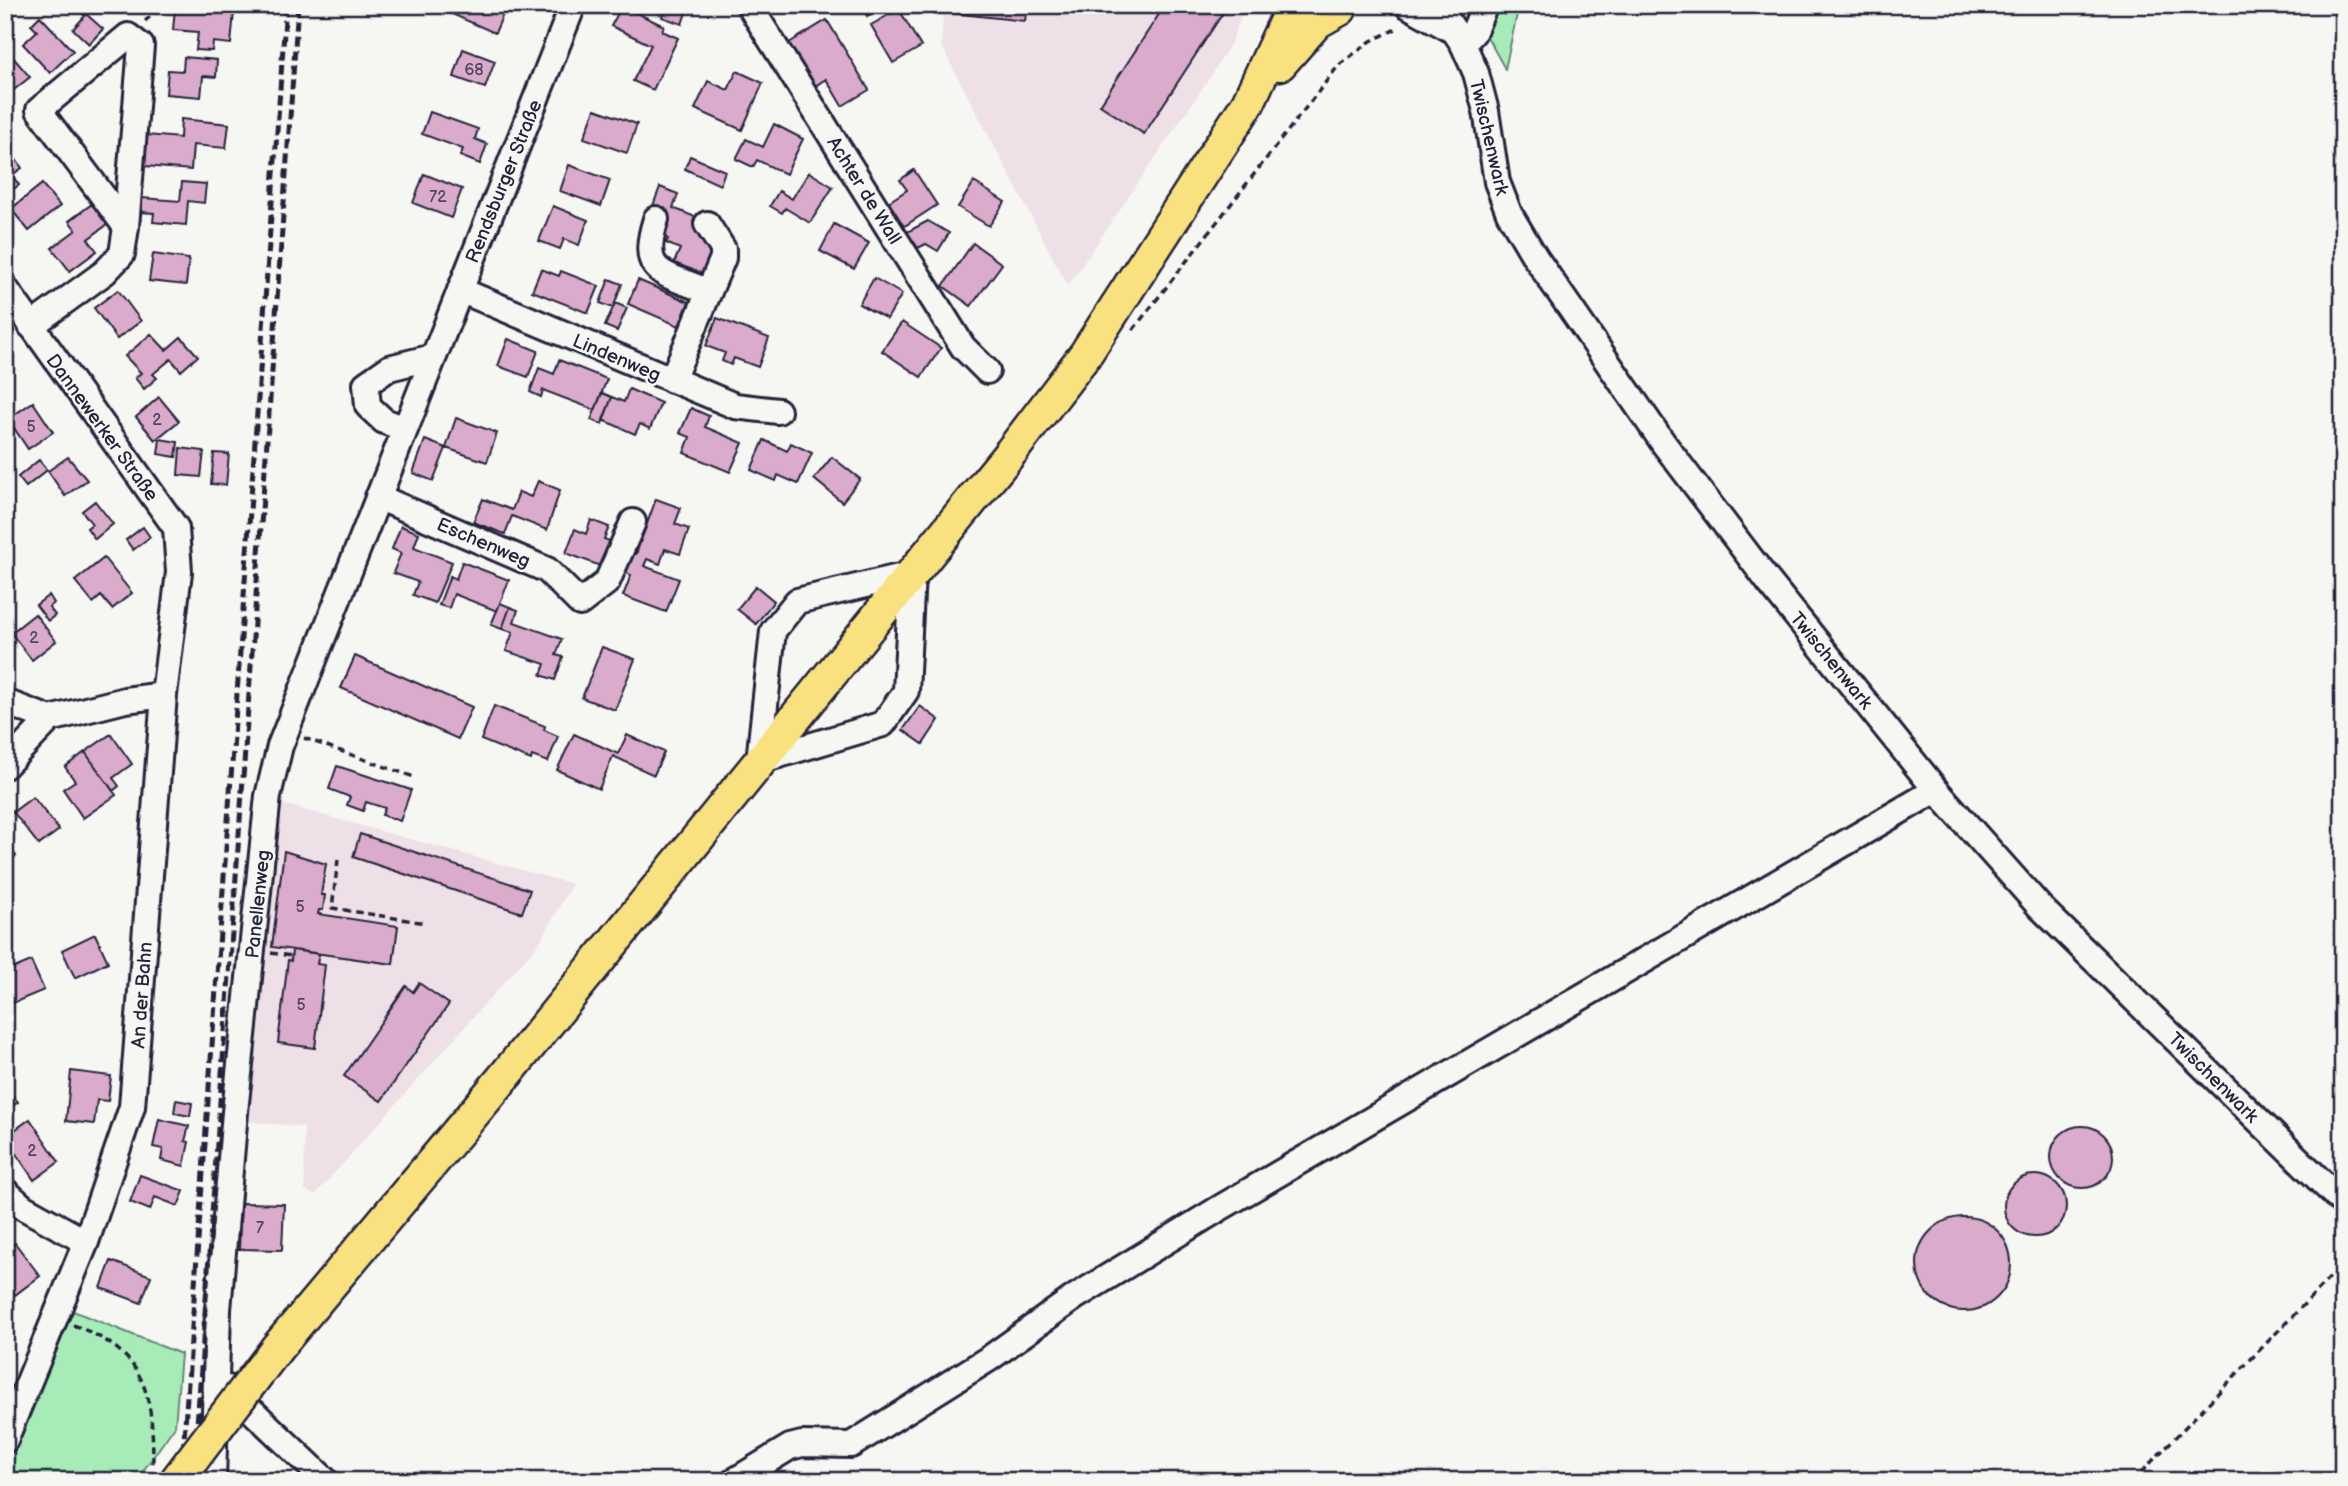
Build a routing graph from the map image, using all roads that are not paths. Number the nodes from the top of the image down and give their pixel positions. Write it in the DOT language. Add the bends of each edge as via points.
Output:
graph roads {
  1 [pos="573,5"];
  2 [pos="1293,5"];
  3 [pos="1406,5"];
  4 [pos="1437,5"];
  5 [pos="1485,5"];
  6 [pos="753,6"];
  7 [pos="1344,7"];
  8 [pos="1457,36"];
  9 [pos="1248,103"];
  10 [pos="656,219"];
  11 [pos="707,224"];
  12 [pos="126,227"];
  13 [pos="5,289"];
  14 [pos="460,290"];
  15 [pos="709,292"];
  16 [pos="32,326"];
  17 [pos="433,357"];
  18 [pos="987,371"];
  19 [pos="672,380"];
  20 [pos="778,411"];
  21 [pos="405,429"];
  22 [pos="378,497"];
  23 [pos="633,522"];
  24 [pos="176,528"];
  25 [pos="912,574"];
  26 [pos="164,695"];
  27 [pos="5,702"];
  28 [pos="50,719"];
  29 [pos="759,761"];
  30 [pos="5,766"];
  31 [pos="1936,790"];
  32 [pos="5,1191"];
  33 [pos="2343,1203"];
  34 [pos="86,1242"];
  35 [pos="216,1378"];
  36 [pos="13,1397"];
  37 [pos="5,1440"];
  38 [pos="176,1481"];
  39 [pos="213,1481"];
  40 [pos="327,1481"];
  41 [pos="734,1481"];
  1 -- 14 [label="street, Rendsburger Straße"];
  2 -- 9 [label="main road"];
  3 -- 8 [label="street"];
  4 -- 8 [label="street, Twischenwark"];
  5 -- 8 [label="street" via="1473,33"];
  6 -- 18 [label="street, Achter de Wall" via="963,347"];
  7 -- 9 [label="main road" via="1317,22"];
  8 -- 31 [label="street, Twischenwark" via="1476,72 1497,182 1535,257 1664,444"];
  9 -- 25 [label="main road" via="1085,355"];
  10 -- 15 [label="street" via="648,243 656,269"];
  11 -- 15 [label="street" via="723,249"];
  12 -- 12 [label="street" via="141,46 128,36 39,110"];
  12 -- 16 [label="street" via="122,254 105,272"];
  13 -- 16 [label="street, Dannewerker Straße"];
  14 -- 17 [label="street, Rendsburger Straße"];
  14 -- 19 [label="street, Lindenweg"];
  15 -- 19 [label="street"];
  16 -- 24 [label="street, Dannewerker Straße"];
  17 -- 21 [label="street, Panellenweg"];
  17 -- 21 [label="street" via="389,368 366,384 368,406 384,421"];
  19 -- 20 [label="street, Lindenweg" via="735,406"];
  21 -- 22 [label="street, Panellenweg"];
  22 -- 23 [label="street, Eschenweg" via="547,570 580,603 607,582"];
  22 -- 35 [label="street, Panellenweg" via="285,732 268,796 235,1111"];
  24 -- 26 [label="street, An der Bahn" via="179,572"];
  25 -- 29 [label="main road"];
  25 -- 29 [label="street" via="906,691 883,724"];
  25 -- 29 [label="street" via="797,601 773,631"];
  26 -- 28 [label="street"];
  26 -- 34 [label="street, An der Bahn" via="132,1107"];
  27 -- 28 [label="street"];
  28 -- 30 [label="street"];
  29 -- 38 [label="main road, bridge" via="277,1348"];
  31 -- 33 [label="street, Twischenwark" via="2040,907"];
  31 -- 41 [label="street" via="1220,1208 850,1445 790,1447"];
  32 -- 34 [label="street" via="23,1207"];
  34 -- 36 [label="street, An der Bahn"];
  35 -- 39 [label="street, Panellenweg"];
  35 -- 40 [label="street"];
  36 -- 37 [label="street, An der Bahn"];
}
